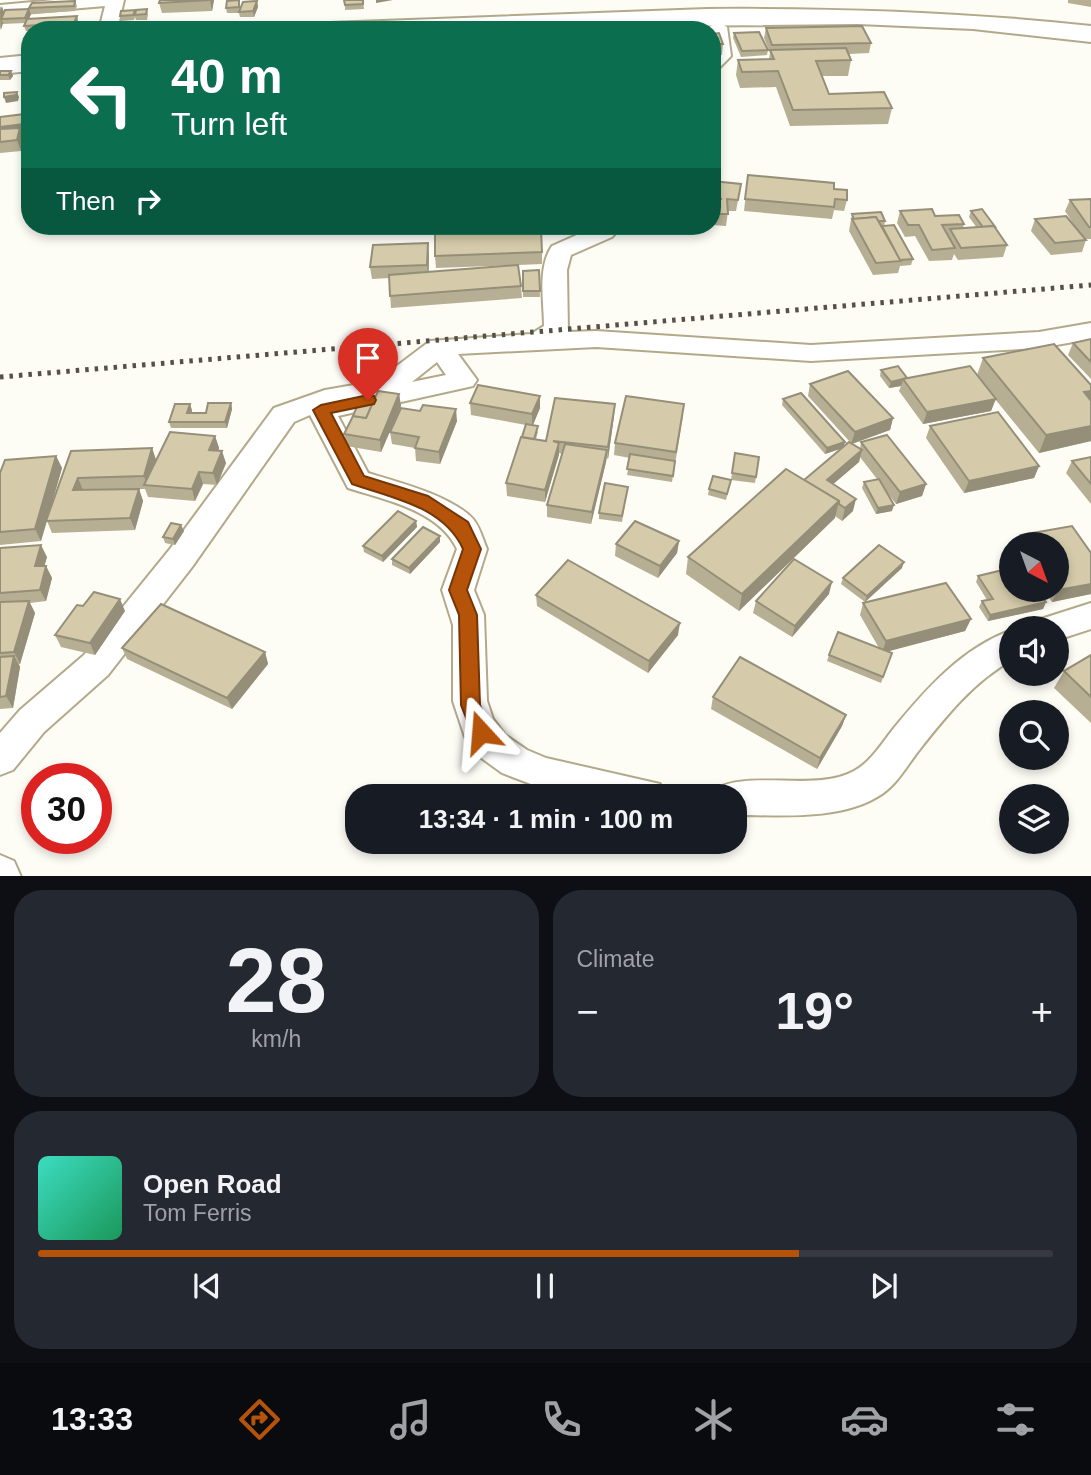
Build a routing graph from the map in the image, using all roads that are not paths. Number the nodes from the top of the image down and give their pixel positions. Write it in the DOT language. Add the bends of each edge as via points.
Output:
graph roads {
  1 [pos="116,0"];
  2 [pos="0,10"];
  3 [pos="110,21"];
  4 [pos="534,21"];
  5 [pos="721,27"];
  6 [pos="1091,34"];
  7 [pos="1091,44"];
  8 [pos="21,49"];
  9 [pos="0,50"];
  10 [pos="21,65"];
  11 [pos="0,66"];
  12 [pos="597,235"];
  13 [pos="1091,331"];
  14 [pos="540,340"];
  15 [pos="439,347"];
  16 [pos="1091,616"];
  17 [pos="1069,623"];
  18 [pos="999,650"];
  19 [pos="0,759"];
  20 [pos="580,784"];
  21 [pos="747,798"];
  1 -- 2 [label="street"];
  1 -- 3 [label="street"];
  4 -- 6 [label="highway" via="776,16 935,19"];
  5 -- 7 [label="highway" via="925,29"];
  8 -- 9 [label="highway"];
  10 -- 11 [label="highway"];
  12 -- 14 [label="street" via="560,251 555,270 557,330"];
  13 -- 14 [label="street" via="1040,340 811,353 596,339"];
  14 -- 15 [label="street"];
  15 -- 19 [label="street" via="385,389 325,399 284,415 181,558 96,665 32,722"];
  15 -- 20 [label="street" via="464,380 321,410 358,480 422,501 461,527 472,549 458,590 468,615 470,705 481,732 499,754"];
  16 -- 17 [label="street"];
  18 -- 21 [label="street" via="949,689 863,786 813,796"];
}
